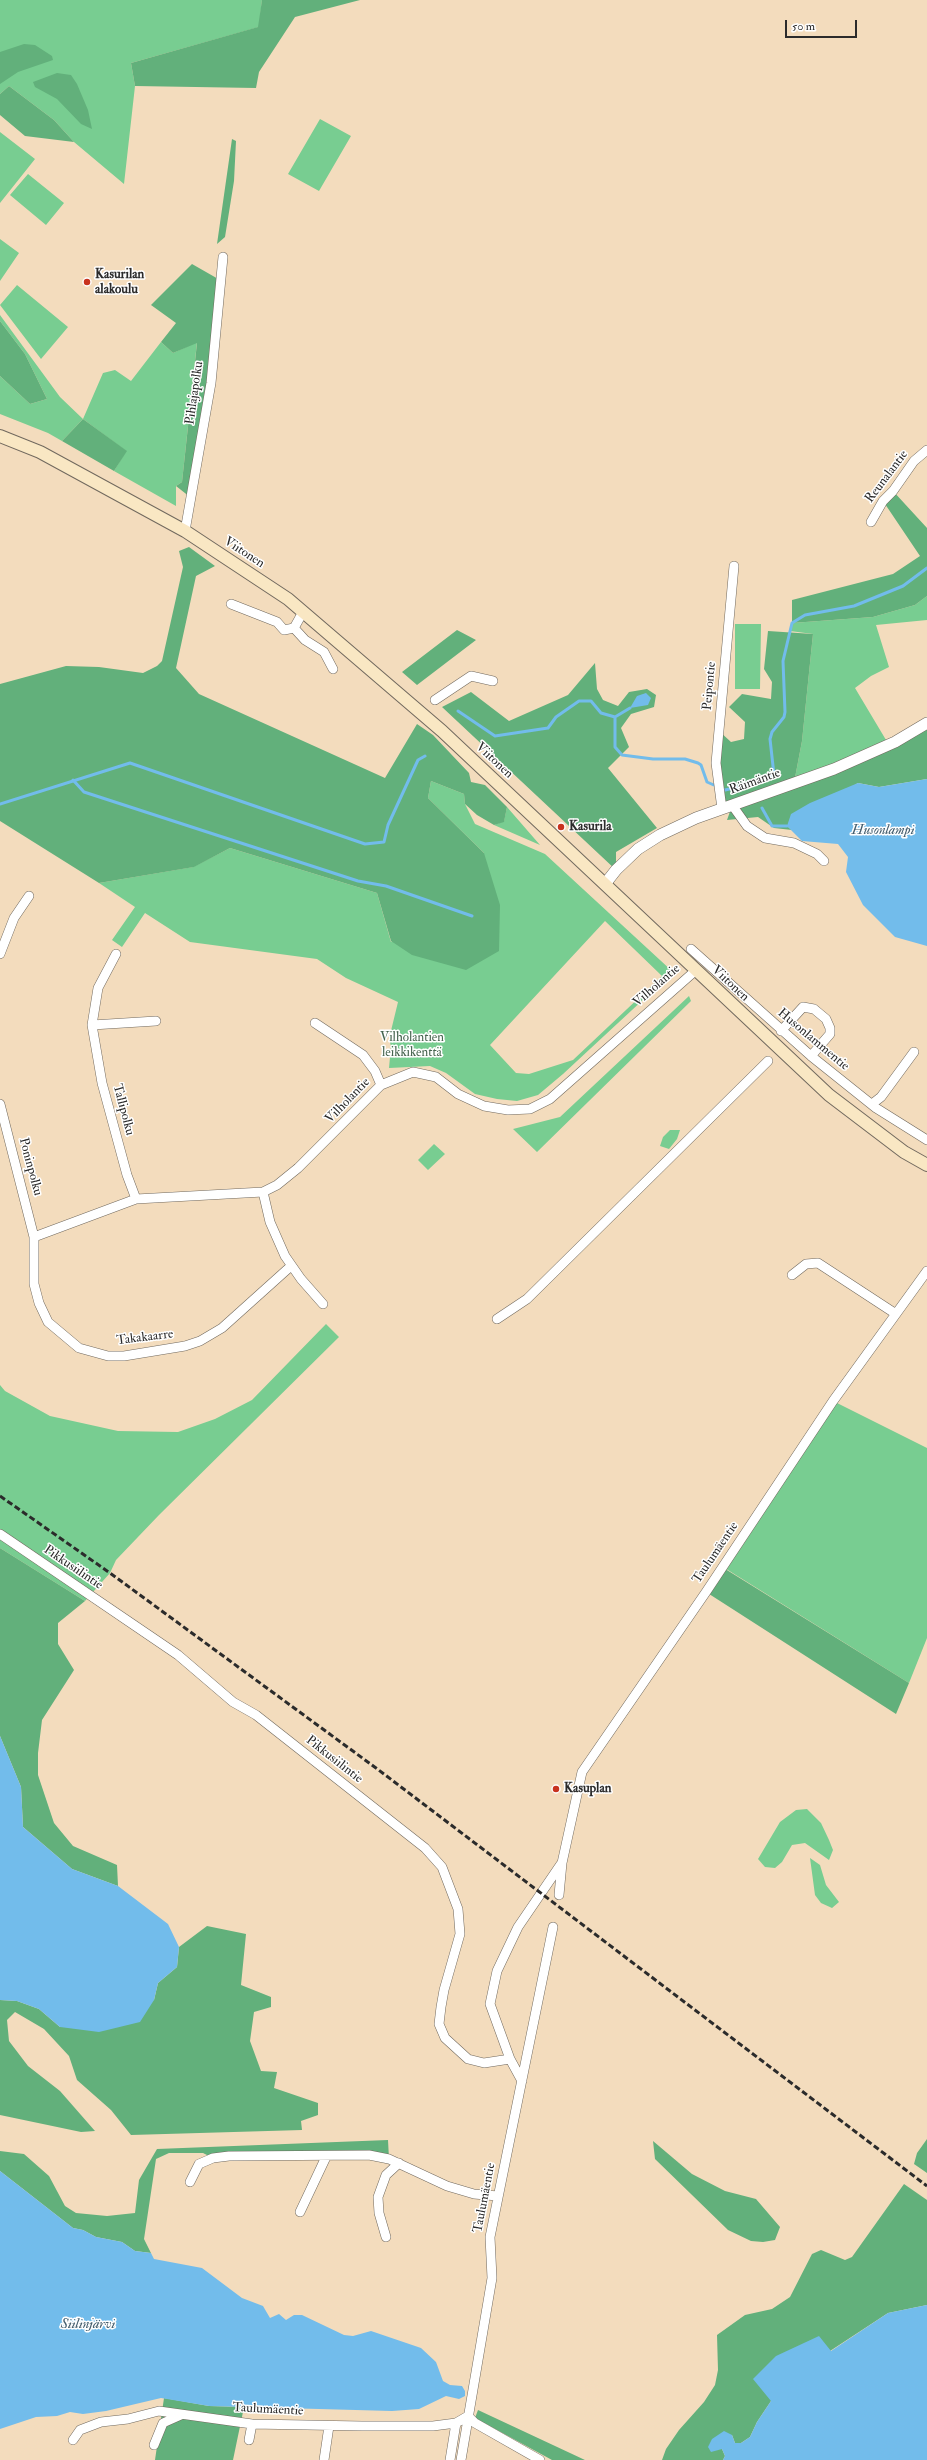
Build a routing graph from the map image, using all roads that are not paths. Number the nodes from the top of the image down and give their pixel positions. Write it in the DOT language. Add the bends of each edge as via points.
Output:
graph roads {
  1 [pos="223,257"];
  2 [pos="0,436"];
  3 [pos="927,450"];
  4 [pos="871,522"];
  5 [pos="185,531"];
  6 [pos="734,566"];
  7 [pos="232,604"];
  8 [pos="303,612"];
  9 [pos="294,628"];
  10 [pos="333,669"];
  11 [pos="493,681"];
  12 [pos="434,700"];
  13 [pos="927,723"];
  14 [pos="727,807"];
  15 [pos="824,861"];
  16 [pos="605,884"];
  17 [pos="29,896"];
  18 [pos="690,950"];
  19 [pos="0,954"];
  20 [pos="116,954"];
  21 [pos="695,971"];
  22 [pos="156,1021"];
  23 [pos="315,1023"];
  24 [pos="92,1025"];
  25 [pos="781,1031"];
  26 [pos="914,1052"];
  27 [pos="811,1056"];
  28 [pos="768,1061"];
  29 [pos="381,1085"];
  30 [pos="0,1104"];
  31 [pos="872,1104"];
  32 [pos="927,1140"];
  33 [pos="927,1165"];
  34 [pos="263,1192"];
  35 [pos="136,1199"];
  36 [pos="34,1236"];
  37 [pos="291,1266"];
  38 [pos="927,1271"];
  39 [pos="792,1275"];
  40 [pos="323,1304"];
  41 [pos="896,1314"];
  42 [pos="497,1319"];
  43 [pos="0,1534"];
  44 [pos="562,1863"];
  45 [pos="559,1895"];
  46 [pos="553,1927"];
  47 [pos="510,2060"];
  48 [pos="522,2081"];
  49 [pos="326,2157"];
  50 [pos="399,2164"];
  51 [pos="190,2182"];
  52 [pos="498,2196"];
  53 [pos="300,2212"];
  54 [pos="386,2237"];
  55 [pos="181,2415"];
  56 [pos="468,2416"];
  57 [pos="456,2423"];
  58 [pos="252,2424"];
  59 [pos="329,2426"];
  60 [pos="73,2440"];
  61 [pos="249,2440"];
  62 [pos="154,2445"];
  63 [pos="324,2460"];
  64 [pos="450,2460"];
  65 [pos="461,2460"];
  66 [pos="540,2460"];
  1 -- 5 [label="street, Pihlajapolku" via="211,383"];
  2 -- 5 [label="main road, Viitonen" via="40,452"];
  3 -- 4 [label="street, Reunalantie" via="914,461 883,501"];
  5 -- 8 [label="main road, Viitonen" via="288,599"];
  6 -- 14 [label="street, Peipontie" via="716,763"];
  7 -- 9 [label="street" via="276,622 284,630"];
  8 -- 9 [label="street"];
  8 -- 16 [label="main road, Viitonen" via="442,731"];
  9 -- 10 [label="street" via="305,640 324,652"];
  11 -- 12 [label="street" via="471,676"];
  13 -- 14 [label="street, Räimäntie" via="895,742 840,766"];
  14 -- 15 [label="street" via="747,826 765,838 794,843 817,854"];
  14 -- 16 [label="street, Räimäntie" via="660,835 638,849"];
  16 -- 21 [label="main road, Viitonen"];
  17 -- 19 [label="street" via="14,918"];
  18 -- 25 [label="street, Husonlammentie"];
  20 -- 24 [label="street, Tallipolku" via="98,988"];
  21 -- 29 [label="street, Vilholantie" via="550,1099 530,1109 508,1110 484,1106 458,1094 436,1077 425,1073 413,1072"];
  21 -- 33 [label="main road, Viitonen" via="829,1095 904,1152"];
  22 -- 24 [label="street"];
  23 -- 29 [label="street" via="363,1055 375,1071"];
  24 -- 35 [label="street, Tallipolku" via="102,1082"];
  25 -- 27 [label="street, Husonlammentie"];
  25 -- 27 [label="street" via="804,1007 814,1009 826,1019 830,1034"];
  26 -- 31 [label="street" via="881,1097"];
  27 -- 31 [label="street, Husonlammentie"];
  28 -- 42 [label="street" via="527,1299"];
  29 -- 34 [label="street, Vilholantie" via="309,1158 277,1185"];
  30 -- 36 [label="street, Poninpolku"];
  31 -- 32 [label="street, Husonlammentie"];
  34 -- 35 [label="street, Vilholantie"];
  34 -- 37 [label="street" via="276,1240"];
  35 -- 36 [label="street, Vilholantie"];
  36 -- 37 [label="street, Takakaarre" via="34,1284 48,1322 79,1348 108,1356 178,1348 209,1336"];
  37 -- 40 [label="street"];
  38 -- 41 [label="street, Taulumäentie"];
  39 -- 41 [label="street" via="806,1264 818,1263"];
  41 -- 44 [label="street, Taulumäentie" via="833,1401 582,1772"];
  43 -- 47 [label="street, Pikkusiilintie" via="178,1655 233,1702 256,1715 425,1848 442,1867 458,1909 460,1934 444,1990 439,2024 445,2038 468,2060 484,2063"];
  44 -- 45 [label="street, Taulumäentie"];
  44 -- 47 [label="street, Taulumäentie" via="518,1926 497,1971 490,2004"];
  46 -- 48 [label="street, Taulumäentie"];
  47 -- 48 [label="street, Taulumäentie"];
  48 -- 52 [label="street, Taulumäentie"];
  49 -- 50 [label="street" via="369,2155"];
  49 -- 51 [label="street" via="214,2158 198,2164"];
  49 -- 53 [label="street"];
  50 -- 52 [label="street" via="447,2186 474,2194"];
  50 -- 54 [label="street" via="386,2175 378,2197 379,2213"];
  52 -- 56 [label="street, Taulumäentie" via="490,2237 492,2278"];
  55 -- 58 [label="street, Taulumäentie"];
  55 -- 60 [label="street, Taulumäentie" via="159,2411 128,2419 101,2422 80,2430"];
  55 -- 62 [label="street" via="163,2423"];
  56 -- 57 [label="street, Taulumäentie"];
  56 -- 65 [label="street, Taulumäentie"];
  56 -- 66 [label="street" via="475,2423"];
  57 -- 59 [label="street, Taulumäentie" via="434,2426"];
  57 -- 64 [label="street"];
  58 -- 59 [label="street, Taulumäentie"];
  58 -- 61 [label="street"];
  59 -- 63 [label="street"];
}
